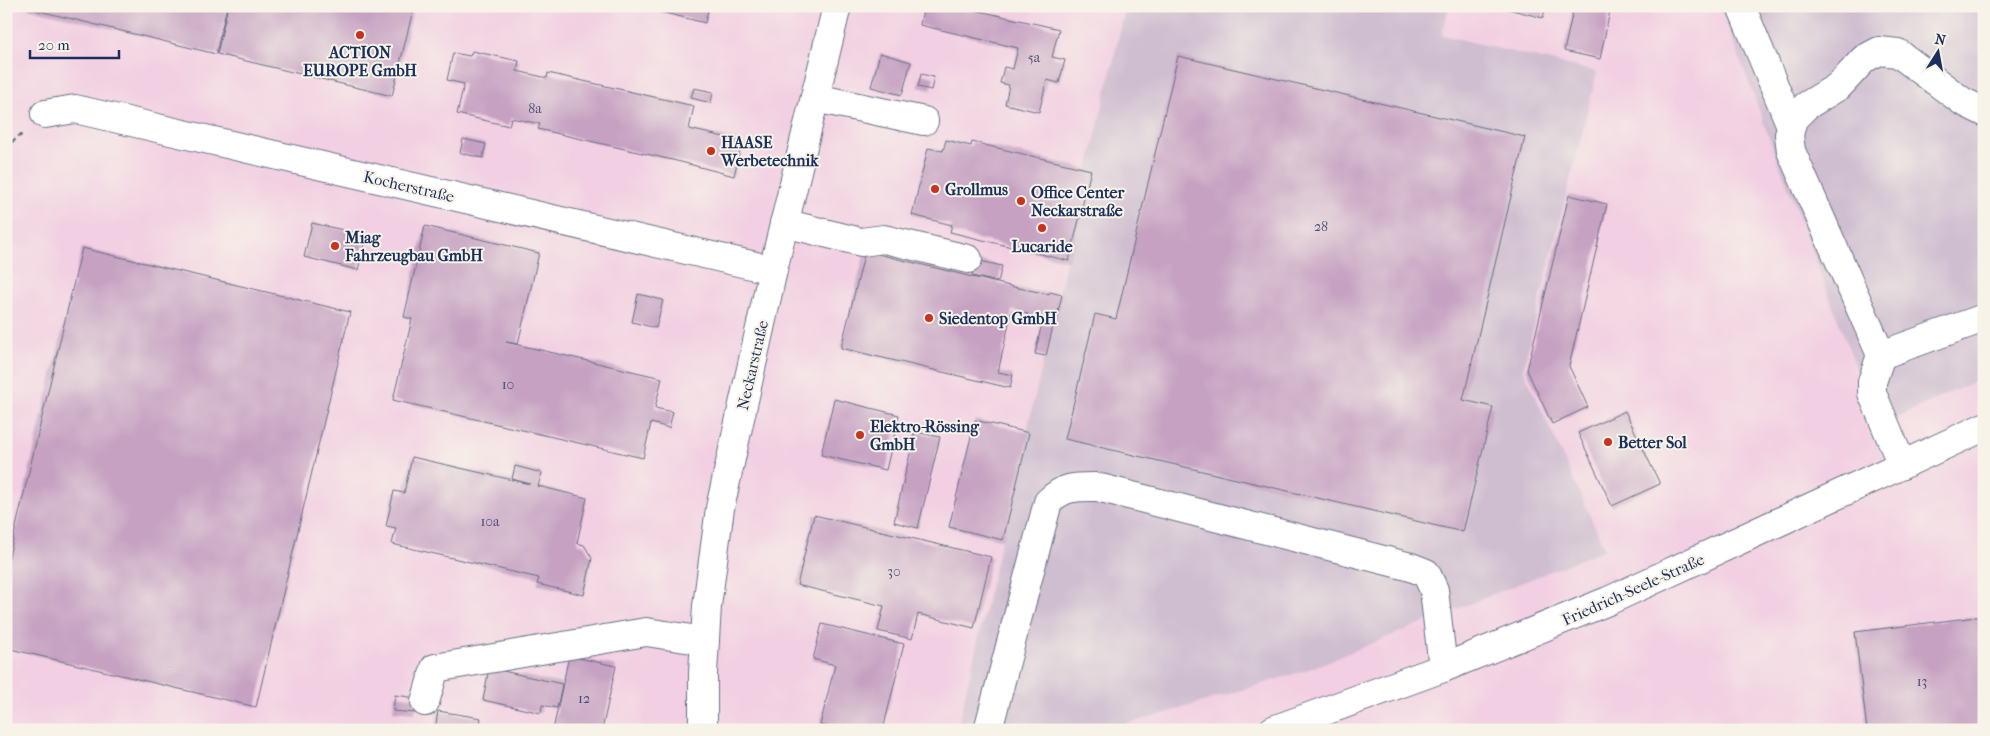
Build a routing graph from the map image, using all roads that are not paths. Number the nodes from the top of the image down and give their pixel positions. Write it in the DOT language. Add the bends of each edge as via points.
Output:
graph roads {
  1 [pos="837,6"];
  2 [pos="1741,6"];
  3 [pos="814,98"];
  4 [pos="1984,112"];
  5 [pos="45,114"];
  6 [pos="924,121"];
  7 [pos="1791,126"];
  8 [pos="784,223"];
  9 [pos="968,259"];
  10 [pos="773,270"];
  11 [pos="1984,318"];
  12 [pos="1881,355"];
  13 [pos="1984,427"];
  14 [pos="1902,465"];
  15 [pos="705,641"];
  16 [pos="1443,668"];
  17 [pos="425,702"];
  18 [pos="704,730"];
  19 [pos="988,730"];
  20 [pos="1273,730"];
  1 -- 3 [label="street, Neckarstraße"];
  2 -- 7 [label="street"];
  3 -- 6 [label="street"];
  3 -- 8 [label="street, Neckarstraße"];
  4 -- 7 [label="street" via="1962,100 1898,53 1879,51 1864,59 1839,86 1806,106 1793,119"];
  5 -- 10 [label="street, Kocherstraße" via="75,109"];
  7 -- 12 [label="street" via="1788,135 1791,151"];
  8 -- 9 [label="street" via="861,242 884,239"];
  8 -- 10 [label="street, Neckarstraße"];
  10 -- 15 [label="street, Neckarstraße" via="720,508"];
  11 -- 12 [label="street"];
  12 -- 14 [label="street" via="1872,382 1872,393"];
  13 -- 14 [label="street, Friedrich-Seele-Straße"];
  14 -- 16 [label="street, Friedrich-Seele-Straße" via="1608,601"];
  15 -- 17 [label="street" via="646,632 435,668"];
  15 -- 18 [label="street, Neckarstraße"];
  16 -- 19 [label="street" via="1434,590 1426,573 1097,486 1072,487 1056,493 1048,502"];
  16 -- 20 [label="street, Friedrich-Seele-Straße"];
}
